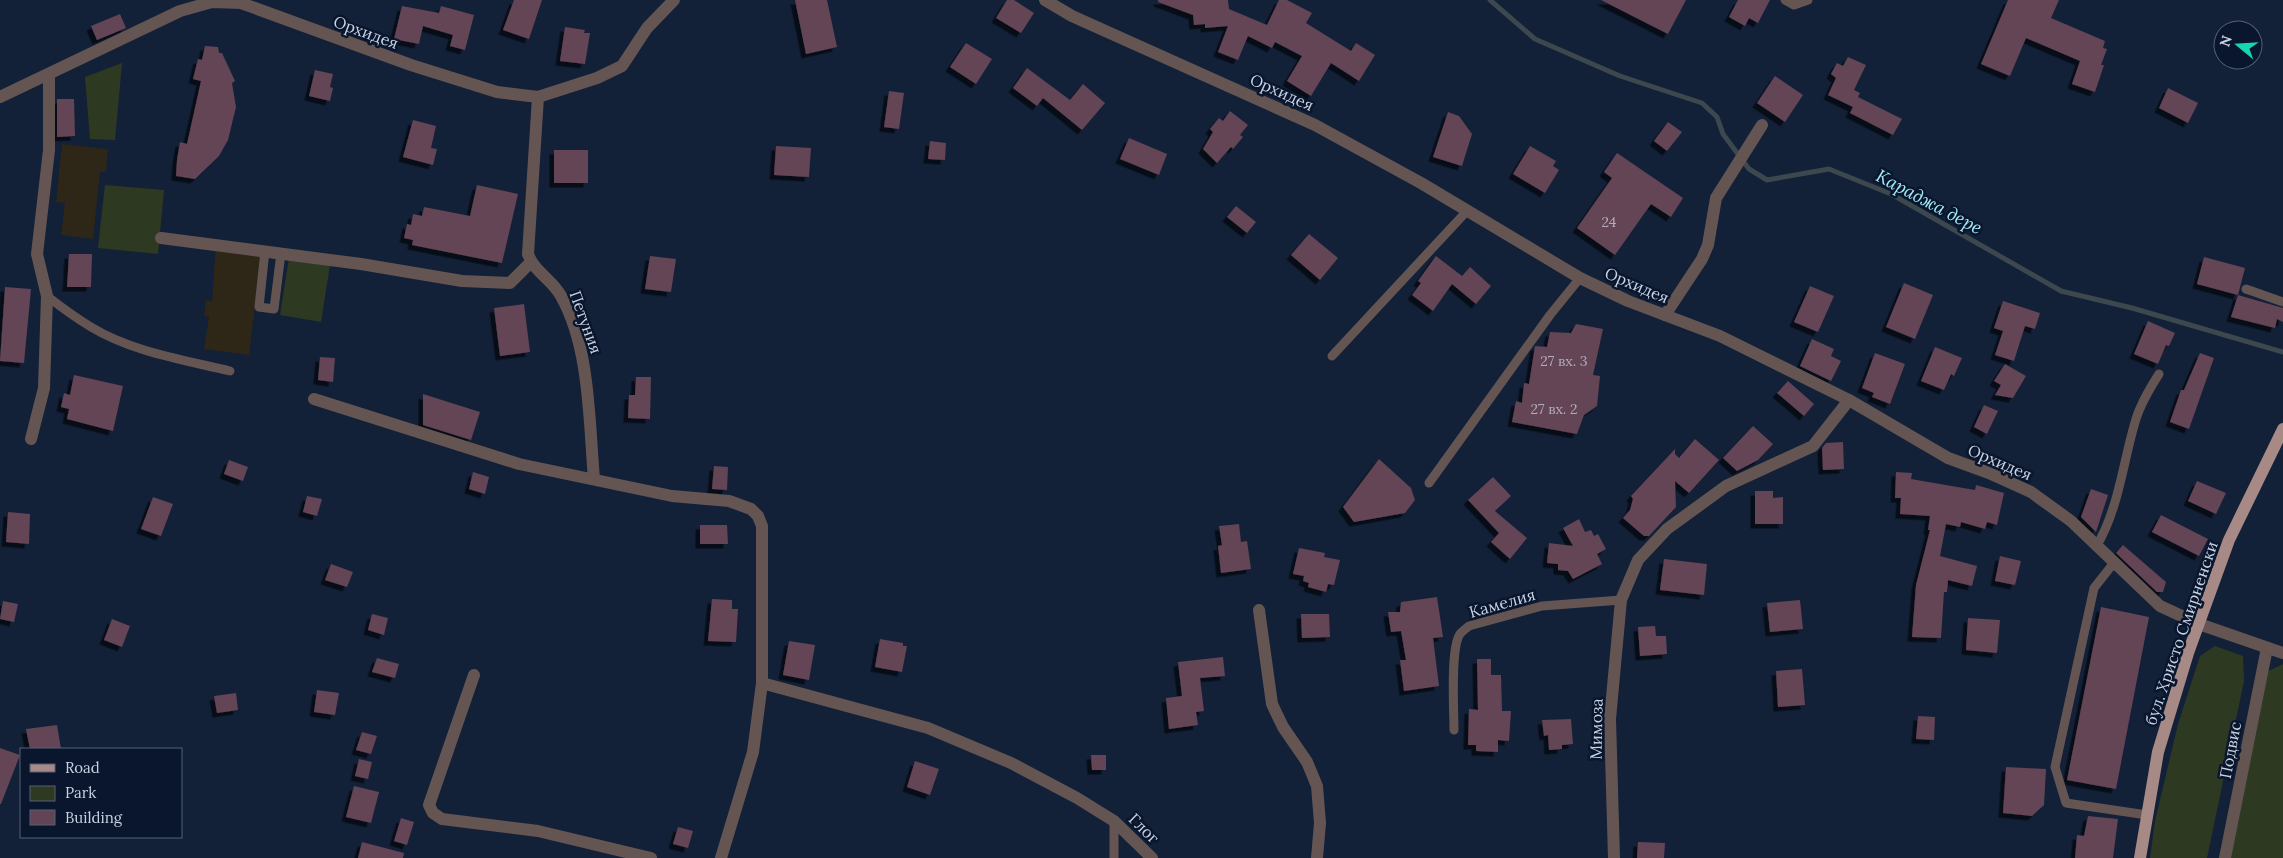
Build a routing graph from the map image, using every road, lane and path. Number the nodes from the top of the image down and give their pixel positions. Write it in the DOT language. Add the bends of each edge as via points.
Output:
graph roads {
  1 [pos="674,0"];
  2 [pos="1044,0"];
  3 [pos="1785,0"];
  4 [pos="1808,0"];
  5 [pos="48,75"];
  6 [pos="0,96"];
  7 [pos="538,97"];
  8 [pos="1762,125"];
  9 [pos="1466,212"];
  10 [pos="161,238"];
  11 [pos="265,251"];
  12 [pos="281,253"];
  13 [pos="531,262"];
  14 [pos="1580,278"];
  15 [pos="2246,289"];
  16 [pos="47,296"];
  17 [pos="2283,302"];
  18 [pos="1665,315"];
  19 [pos="1332,356"];
  20 [pos="230,371"];
  21 [pos="2159,374"];
  22 [pos="314,399"];
  23 [pos="1849,400"];
  24 [pos="2283,429"];
  25 [pos="31,439"];
  26 [pos="594,479"];
  27 [pos="1429,483"];
  28 [pos="2096,547"];
  29 [pos="2113,564"];
  30 [pos="1621,600"];
  31 [pos="1259,610"];
  32 [pos="2199,624"];
  33 [pos="2267,648"];
  34 [pos="2283,653"];
  35 [pos="474,675"];
  36 [pos="762,683"];
  37 [pos="1454,730"];
  38 [pos="2146,815"];
  39 [pos="1114,821"];
  40 [pos="651,858"];
  41 [pos="721,858"];
  42 [pos="1114,858"];
  43 [pos="1152,858"];
  44 [pos="1317,858"];
  45 [pos="1614,858"];
  46 [pos="2140,858"];
  47 [pos="2225,858"];
  1 -- 7 [label="street, Орхидея" via="647,28 622,66 597,78"];
  2 -- 9 [label="street, Орхидея" via="1072,16 1315,125 1421,183"];
  3 -- 4 [label="lane" via="1799,4"];
  5 -- 6 [label="street, Орхидея"];
  5 -- 7 [label="street, Орхидея" via="180,11 212,2 241,3 411,65 497,92"];
  5 -- 16 [label="street" via="49,150 37,254"];
  7 -- 13 [label="street" via="528,244"];
  8 -- 18 [label="street" via="1716,198 1708,245 1702,259"];
  9 -- 14 [label="street, Орхидея"];
  9 -- 19 [label="lane"];
  10 -- 11 [label="street"];
  11 -- 12 [label="street"];
  11 -- 12 [label="lane" via="258,307 274,309"];
  12 -- 13 [label="street" via="462,281 510,283"];
  13 -- 26 [label="street, Петуния" via="561,295 583,354"];
  14 -- 18 [label="street, Орхидея"];
  14 -- 27 [label="lane"];
  15 -- 17 [label="lane"];
  16 -- 20 [label="lane" via="92,328 110,336"];
  16 -- 25 [label="street" via="44,388"];
  18 -- 23 [label="street, Орхидея" via="1720,336"];
  21 -- 28 [label="lane" via="2136,417 2121,481 2103,536"];
  22 -- 26 [label="street" via="519,464"];
  23 -- 28 [label="street, Орхидея" via="1948,458 2031,492 2071,521"];
  23 -- 30 [label="street, Мимоза" via="1813,446 1726,486 1667,529 1638,560"];
  24 -- 32 [label="main road, бул. Христо Смирненски" via="2230,540"];
  26 -- 36 [label="street" via="672,496 729,501 751,509 758,516 762,526"];
  28 -- 29 [label="street, Орхидея"];
  29 -- 32 [label="street, Орхидея" via="2160,606"];
  29 -- 38 [label="lane" via="2094,588 2055,767 2066,802"];
  30 -- 37 [label="lane, Камелия" via="1542,606 1469,626 1460,634 1456,644"];
  30 -- 45 [label="street, Мимоза" via="1610,719"];
  31 -- 44 [label="street" via="1272,704 1307,762 1317,786 1320,823"];
  32 -- 33 [label="street"];
  32 -- 38 [label="main road, бул. Христо Смирненски" via="2163,734"];
  33 -- 34 [label="street"];
  33 -- 47 [label="street, Подвис"];
  35 -- 40 [label="street" via="429,805 433,813 442,819 538,831"];
  36 -- 39 [label="street, Глог" via="928,728 1011,763"];
  36 -- 41 [label="street" via="752,752"];
  38 -- 46 [label="main road, бул. Христо Смирненски"];
  39 -- 42 [label="lane"];
  39 -- 43 [label="street, Глог"];
}
